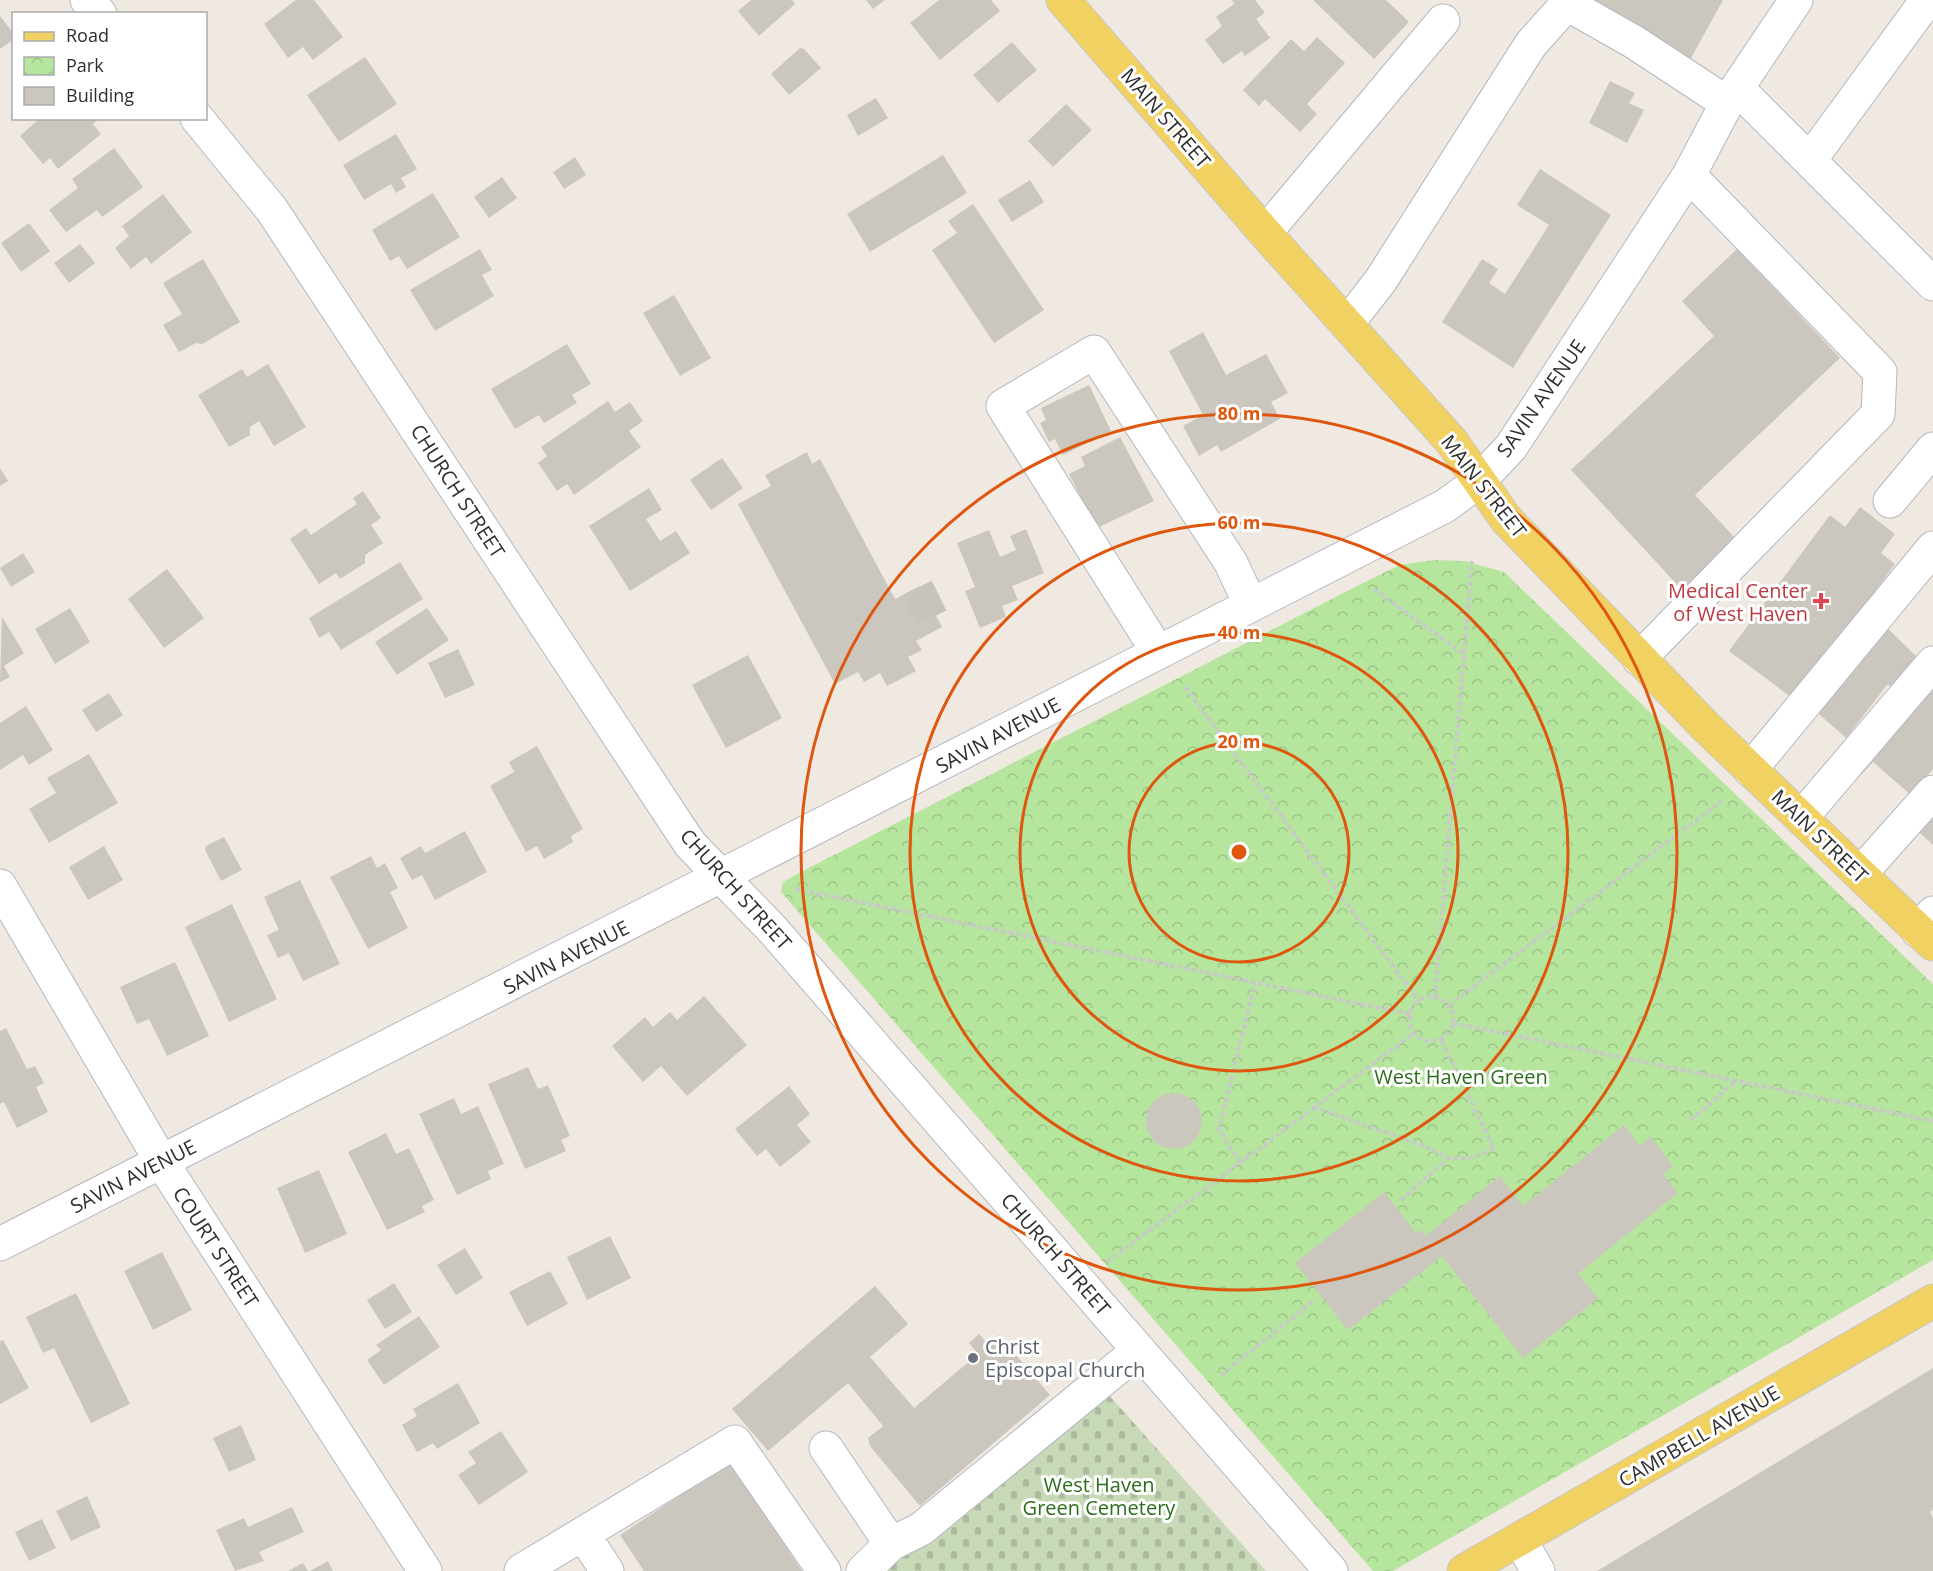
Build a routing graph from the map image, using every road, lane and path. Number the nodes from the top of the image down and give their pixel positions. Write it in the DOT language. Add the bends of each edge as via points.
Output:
graph roads {
  1 [pos="87,0"];
  2 [pos="1063,0"];
  3 [pos="1796,0"];
  4 [pos="1927,0"];
  5 [pos="98,12"];
  6 [pos="1443,21"];
  7 [pos="1732,95"];
  8 [pos="199,120"];
  9 [pos="1810,160"];
  10 [pos="1689,175"];
  11 [pos="1265,233"];
  12 [pos="1933,284"];
  13 [pos="1347,324"];
  14 [pos="1933,449"];
  15 [pos="1479,481"];
  16 [pos="1890,501"];
  17 [pos="1933,548"];
  18 [pos="1472,561"];
  19 [pos="1374,590"];
  20 [pos="1250,604"];
  21 [pos="1158,652"];
  22 [pos="1465,655"];
  23 [pos="1639,659"];
  24 [pos="1933,663"];
  25 [pos="1185,687"];
  26 [pos="1750,770"];
  27 [pos="1933,792"];
  28 [pos="1722,801"];
  29 [pos="1802,818"];
  30 [pos="1860,874"];
  31 [pos="723,877"];
  32 [pos="0,886"];
  33 [pos="795,889"];
  34 [pos="1928,929"];
  35 [pos="1254,983"];
  36 [pos="1435,997"];
  37 [pos="1419,1001"];
  38 [pos="1449,1005"];
  39 [pos="1410,1014"];
  40 [pos="1453,1023"];
  41 [pos="1414,1033"];
  42 [pos="1441,1039"];
  43 [pos="1736,1081"];
  44 [pos="1313,1107"];
  45 [pos="1691,1120"];
  46 [pos="1933,1121"];
  47 [pos="1448,1158"];
  48 [pos="160,1161"];
  49 [pos="1240,1162"];
  50 [pos="1401,1200"];
  51 [pos="0,1244"];
  52 [pos="1080,1283"];
  53 [pos="1315,1300"];
  54 [pos="1933,1301"];
  55 [pos="1139,1350"];
  56 [pos="1221,1375"];
  57 [pos="826,1448"];
  58 [pos="583,1534"];
  59 [pos="1520,1540"];
  60 [pos="891,1544"];
  61 [pos="529,1569"];
  62 [pos="426,1571"];
  63 [pos="607,1571"];
  64 [pos="824,1571"];
  65 [pos="863,1571"];
  66 [pos="1331,1571"];
  67 [pos="1464,1571"];
  68 [pos="1538,1571"];
  1 -- 5 [label="street"];
  2 -- 11 [label="main road, MAIN STREET"];
  3 -- 7 [label="street, SAVIN AVENUE"];
  4 -- 9 [label="street"];
  6 -- 11 [label="street"];
  7 -- 9 [label="street"];
  7 -- 10 [label="street, SAVIN AVENUE"];
  7 -- 13 [label="street" via="1567,4 1531,44 1381,280"];
  8 -- 31 [label="street, CHURCH STREET" via="272,210 690,844"];
  9 -- 12 [label="street"];
  10 -- 15 [label="street, SAVIN AVENUE" via="1511,447"];
  10 -- 23 [label="street" via="1880,372 1878,414"];
  11 -- 13 [label="main road, MAIN STREET"];
  13 -- 15 [label="main road, MAIN STREET" via="1452,442"];
  14 -- 16 [label="street"];
  15 -- 20 [label="street, SAVIN AVENUE" via="1445,506"];
  15 -- 23 [label="main road, MAIN STREET" via="1506,519"];
  17 -- 26 [label="street"];
  18 -- 22 [label="path"];
  19 -- 22 [label="path"];
  20 -- 21 [label="street, SAVIN AVENUE"];
  20 -- 21 [label="street" via="1231,563 1094,352 1003,405"];
  21 -- 31 [label="street, SAVIN AVENUE"];
  22 -- 36 [label="path"];
  23 -- 26 [label="main road, MAIN STREET"];
  24 -- 29 [label="street"];
  25 -- 37 [label="path"];
  26 -- 29 [label="main road, MAIN STREET"];
  27 -- 30 [label="street"];
  28 -- 38 [label="path"];
  29 -- 30 [label="main road, MAIN STREET"];
  30 -- 34 [label="main road, MAIN STREET"];
  31 -- 48 [label="street, SAVIN AVENUE"];
  31 -- 52 [label="street, CHURCH STREET" via="774,930"];
  32 -- 48 [label="street, COURT STREET"];
  33 -- 35 [label="path"];
  35 -- 39 [label="path"];
  35 -- 49 [label="path" via="1219,1130"];
  36 -- 37 [label="path"];
  36 -- 38 [label="path"];
  37 -- 39 [label="path"];
  38 -- 40 [label="path"];
  39 -- 41 [label="path"];
  40 -- 42 [label="path"];
  40 -- 43 [label="path"];
  41 -- 42 [label="path" via="1431,1042"];
  41 -- 44 [label="path"];
  42 -- 47 [label="path" via="1494,1149 1471,1158"];
  43 -- 45 [label="path"];
  43 -- 46 [label="path"];
  44 -- 47 [label="path"];
  44 -- 49 [label="path"];
  47 -- 50 [label="path"];
  48 -- 51 [label="street, SAVIN AVENUE"];
  48 -- 62 [label="street, COURT STREET"];
  49 -- 52 [label="path"];
  52 -- 55 [label="street, CHURCH STREET"];
  53 -- 56 [label="path"];
  54 -- 59 [label="main road, CAMPBELL AVENUE"];
  55 -- 60 [label="street" via="921,1529"];
  55 -- 66 [label="street, CHURCH STREET"];
  57 -- 60 [label="street"];
  58 -- 61 [label="street"];
  58 -- 63 [label="street"];
  58 -- 64 [label="street" via="735,1442"];
  59 -- 67 [label="main road, CAMPBELL AVENUE"];
  59 -- 68 [label="street"];
  60 -- 65 [label="street"];
}
